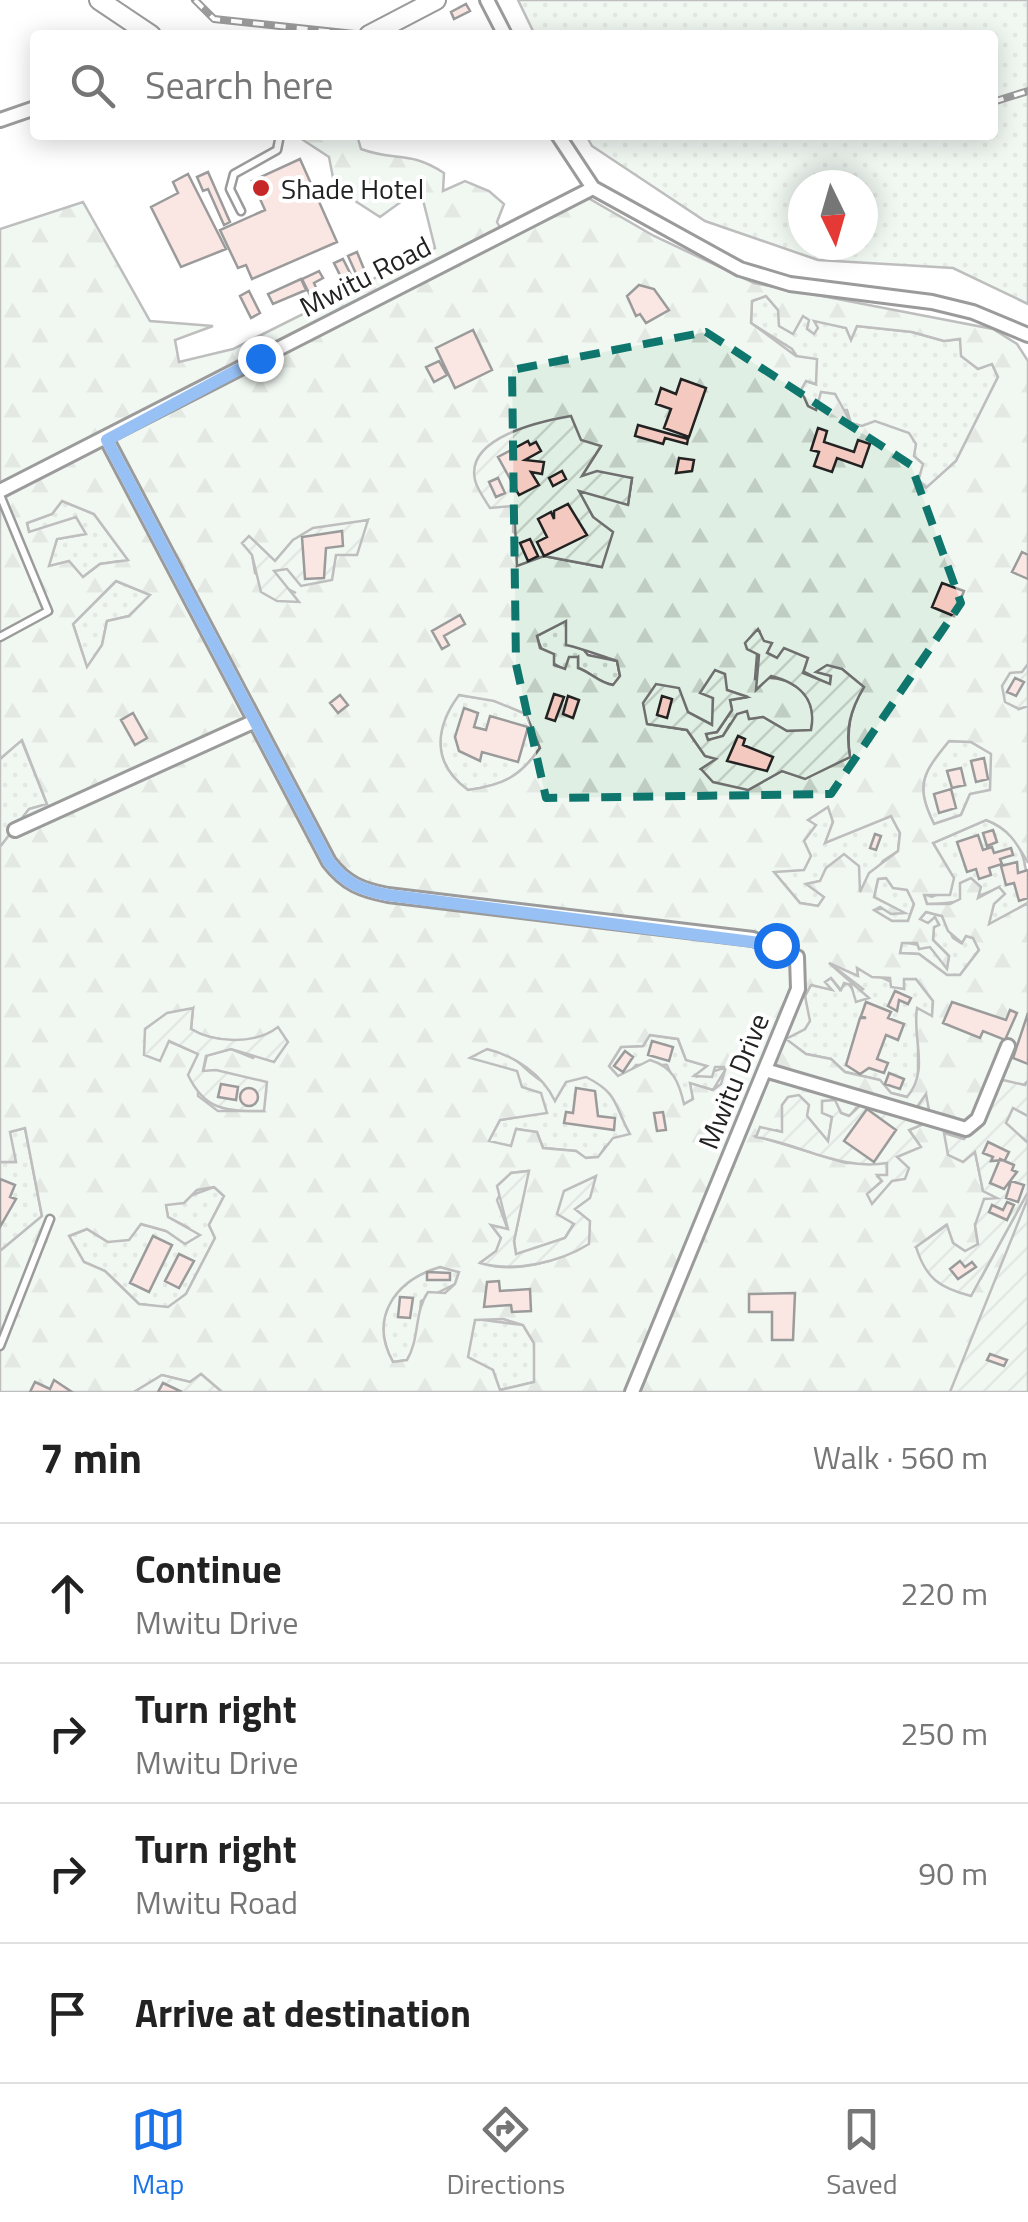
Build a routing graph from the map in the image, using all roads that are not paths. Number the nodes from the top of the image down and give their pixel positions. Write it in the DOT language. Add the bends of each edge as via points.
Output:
graph roads {
  1 [pos="100,0"];
  2 [pos="436,0"];
  3 [pos="487,0"];
  4 [pos="144,30"];
  5 [pos="379,30"];
  6 [pos="502,30"];
  7 [pos="30,110"];
  8 [pos="0,120"];
  9 [pos="279,140"];
  10 [pos="561,140"];
  11 [pos="592,188"];
  12 [pos="240,211"];
  13 [pos="1028,336"];
  14 [pos="107,440"];
  15 [pos="0,493"];
  16 [pos="0,637"];
  17 [pos="255,721"];
  18 [pos="14,830"];
  19 [pos="1008,1046"];
  20 [pos="765,1070"];
  21 [pos="50,1220"];
  22 [pos="0,1346"];
  23 [pos="632,1392"];
  1 -- 4 [label="main road"];
  2 -- 5 [label="main road"];
  3 -- 6 [label="street"];
  7 -- 8 [label="street"];
  9 -- 12 [label="lane" via="277,150 234,174 230,189"];
  10 -- 11 [label="street"];
  11 -- 13 [label="street" via="740,269 790,284 932,302"];
  11 -- 14 [label="street, Mwitu Road"];
  14 -- 15 [label="street, Mwitu Road"];
  14 -- 17 [label="street, Mwitu Drive"];
  15 -- 16 [label="lane" via="48,611"];
  17 -- 18 [label="street"];
  17 -- 20 [label="street, Mwitu Drive" via="329,862 361,890 753,939 798,957 798,989"];
  19 -- 20 [label="street" via="978,1119 966,1129"];
  20 -- 23 [label="street, Mwitu Drive"];
  21 -- 22 [label="lane"];
}
